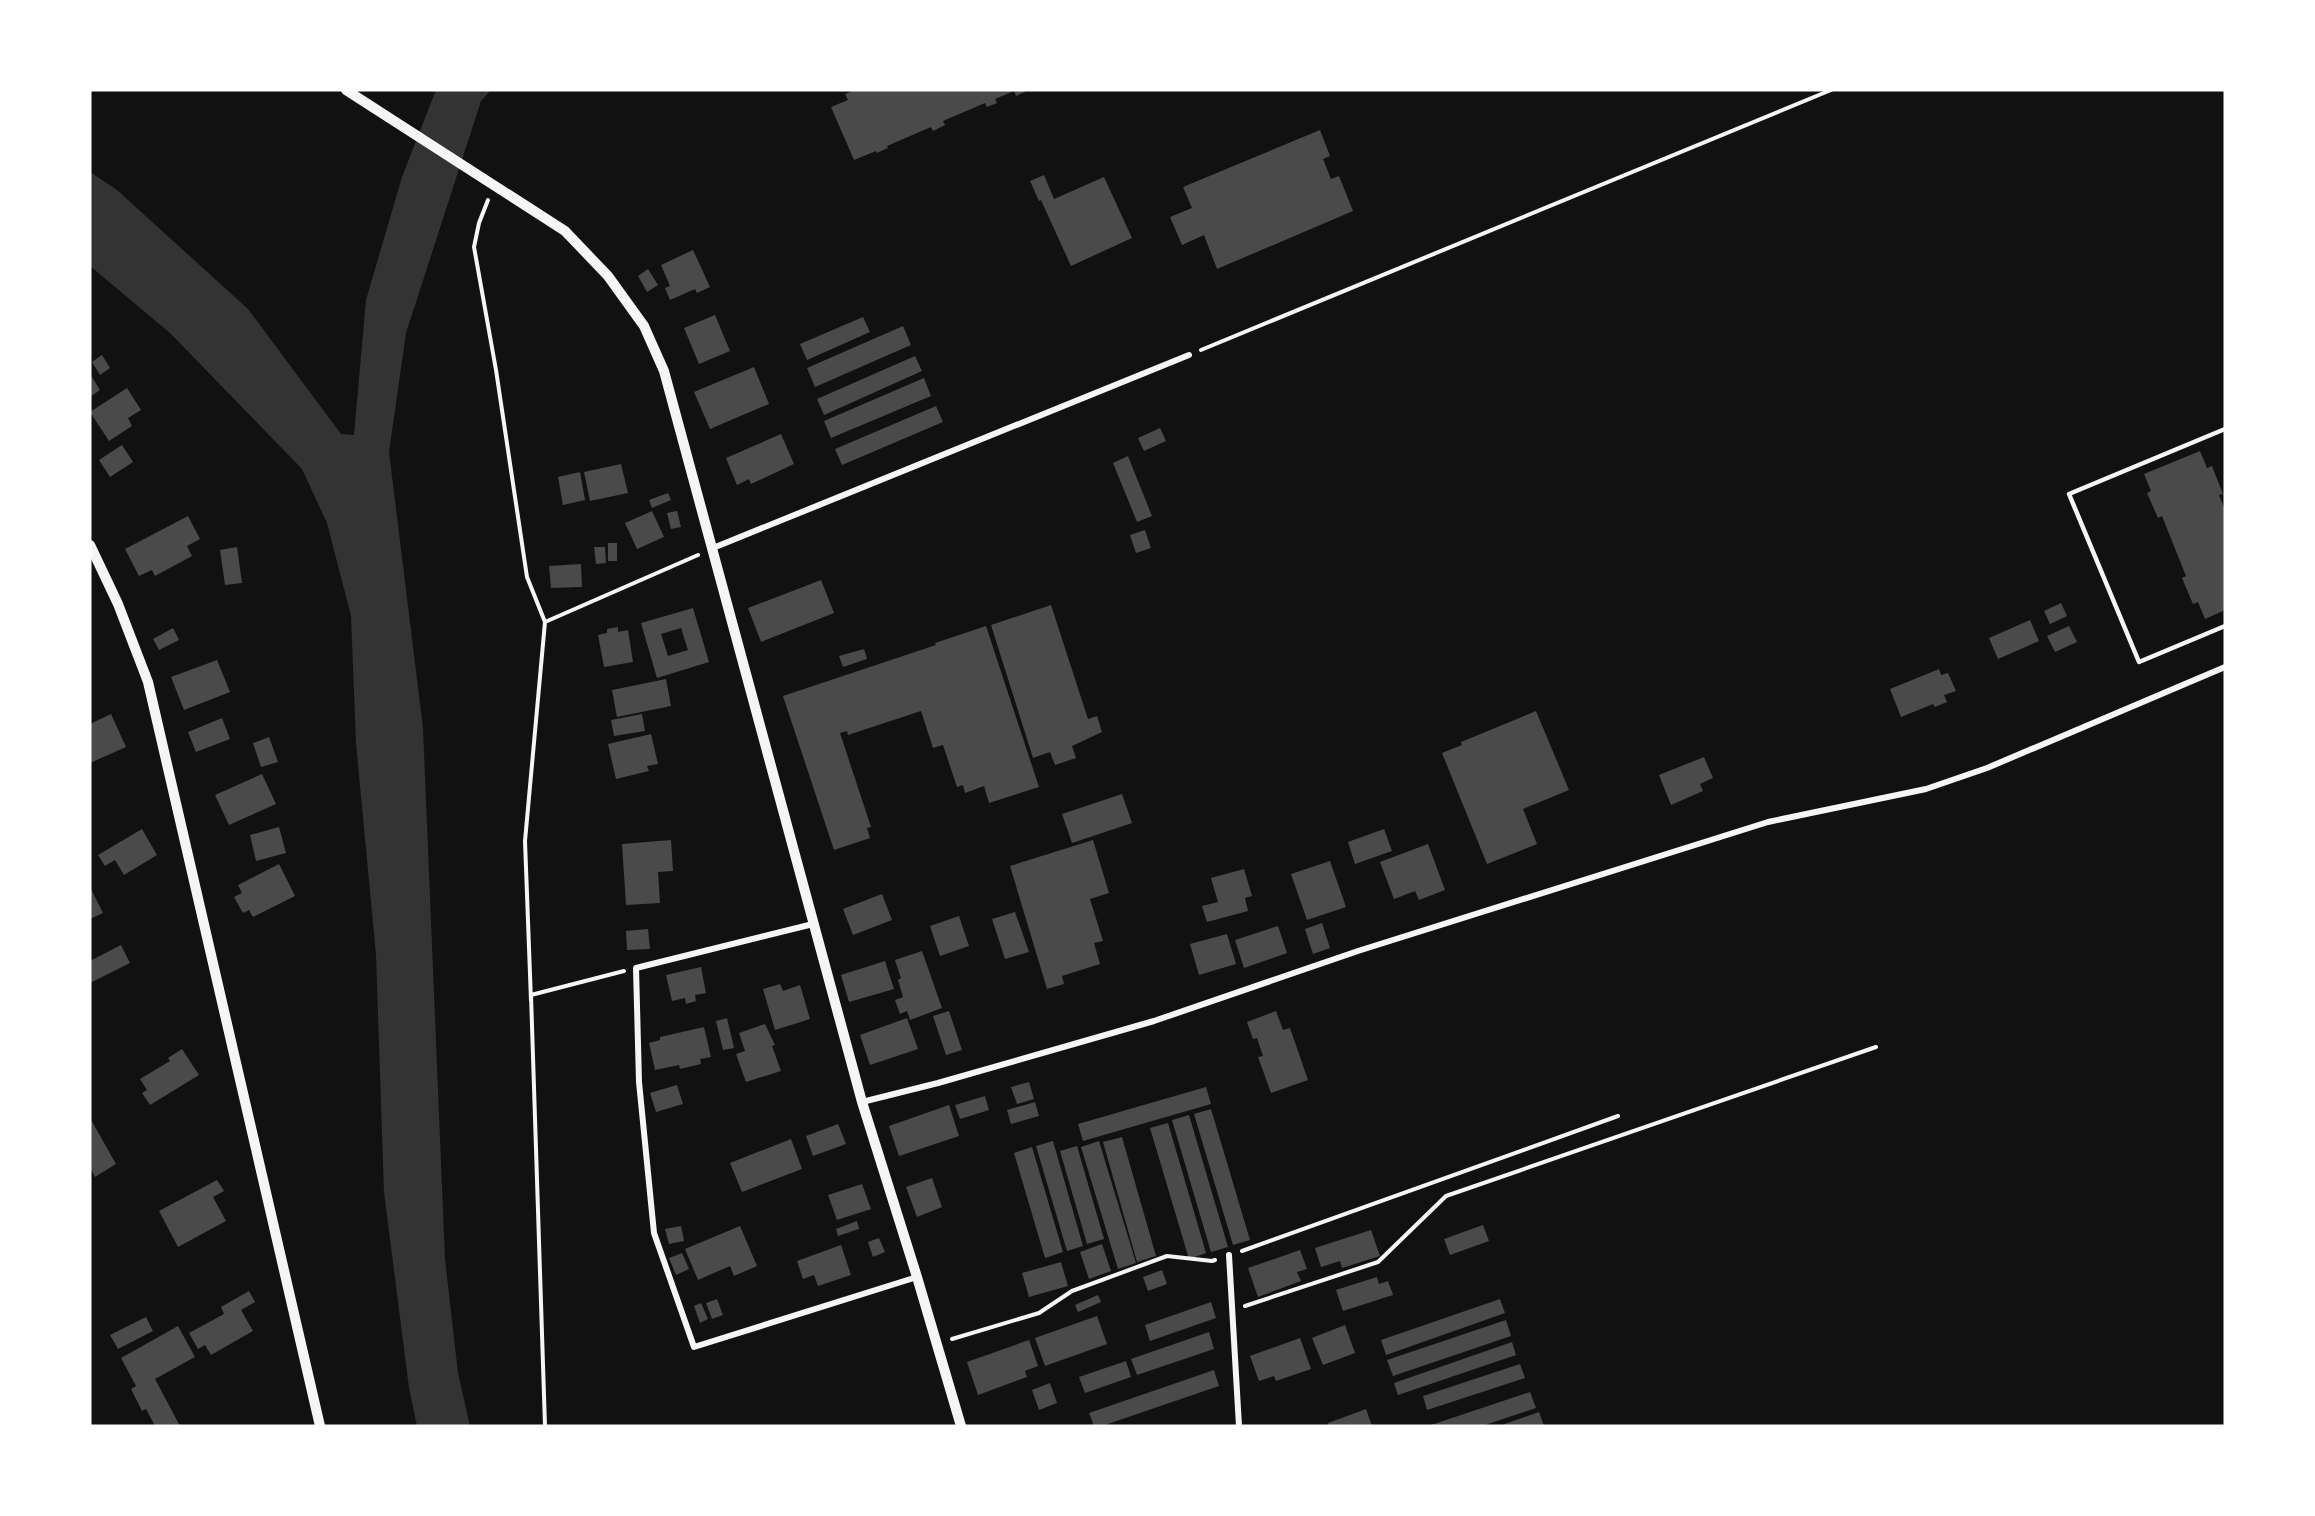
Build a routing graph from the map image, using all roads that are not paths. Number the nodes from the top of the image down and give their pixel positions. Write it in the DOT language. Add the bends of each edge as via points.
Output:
graph roads {
  1 [pos="346,90"];
  2 [pos="1189,355"];
  3 [pos="2225,429"];
  4 [pos="90,545"];
  5 [pos="713,548"];
  6 [pos="2225,626"];
  7 [pos="2225,667"];
  8 [pos="813,924"];
  9 [pos="862,1102"];
  10 [pos="1230,1255"];
  11 [pos="917,1277"];
  12 [pos="320,1426"];
  13 [pos="961,1426"];
  14 [pos="1239,1426"];
  1 -- 5 [label="street" via="565,231 608,276 644,326 664,371"];
  2 -- 5 [label="street"];
  3 -- 6 [label="lane" via="2069,494 2139,662"];
  4 -- 12 [label="street" via="148,682"];
  5 -- 8 [label="street"];
  7 -- 9 [label="street" via="1988,768 1926,789 1768,822 1358,951 1154,1021"];
  8 -- 9 [label="street"];
  8 -- 11 [label="street" via="636,968 639,1082 654,1233 694,1347"];
  9 -- 11 [label="street"];
  10 -- 14 [label="street"];
  11 -- 13 [label="street"];
}
